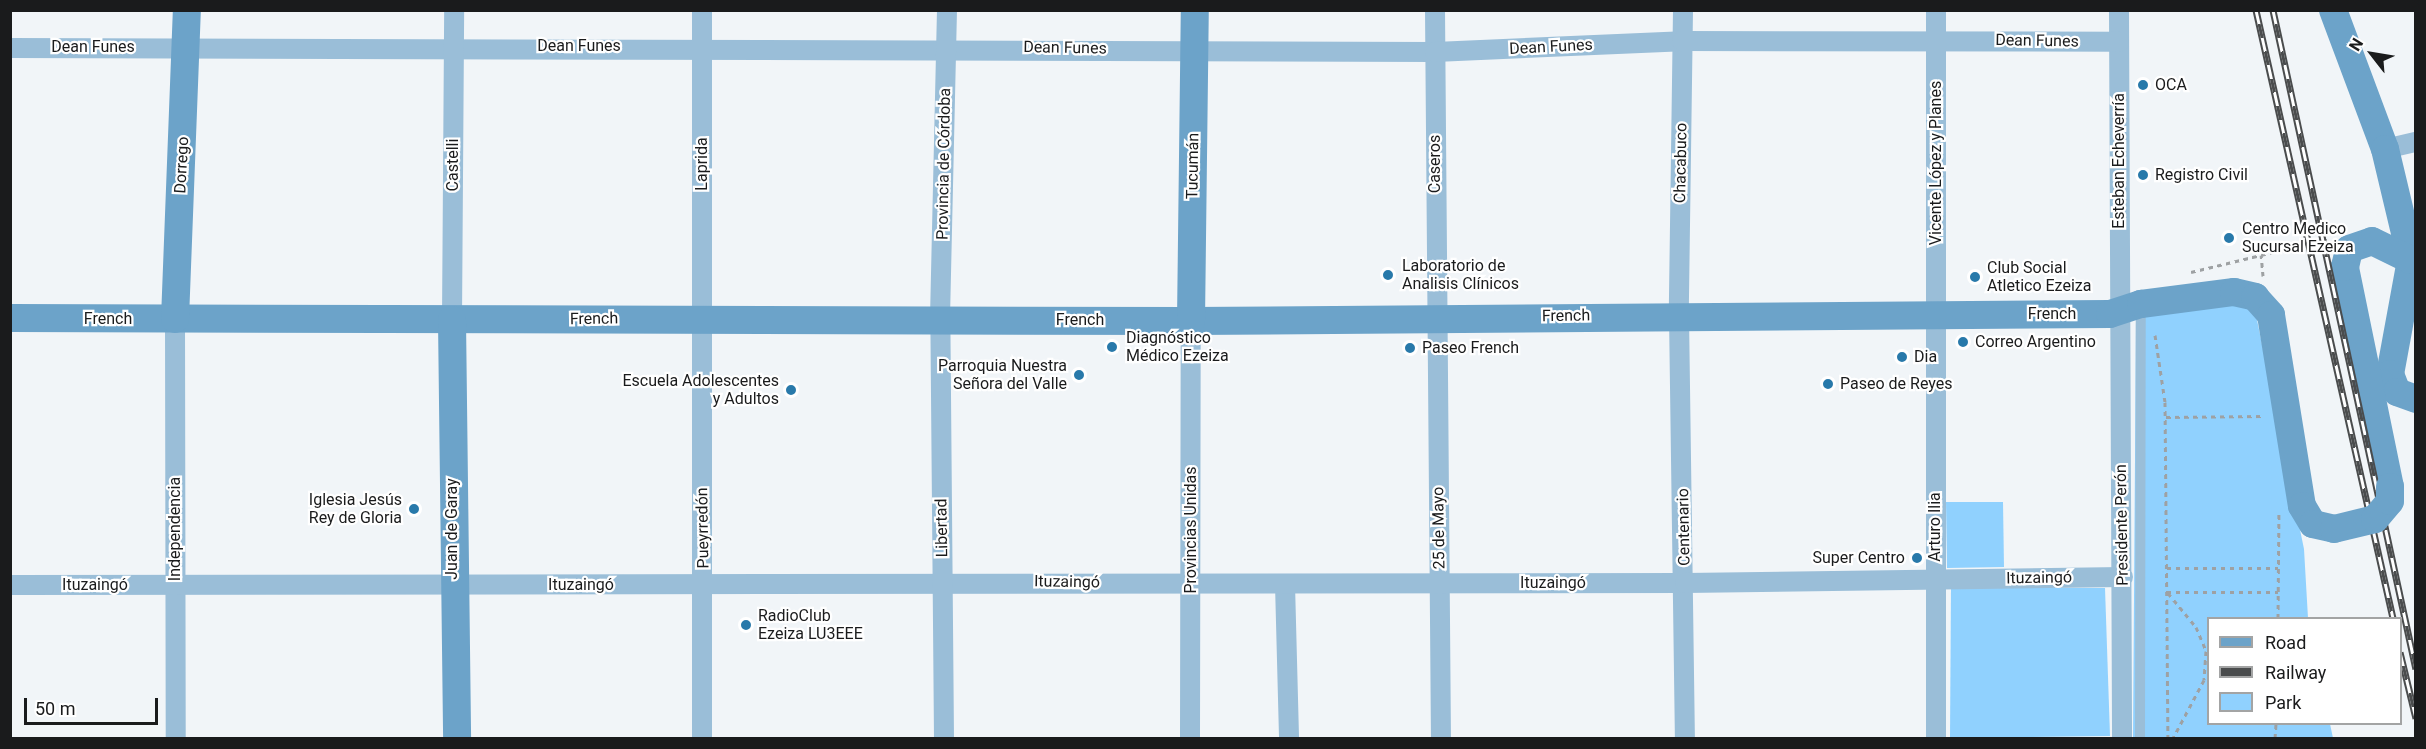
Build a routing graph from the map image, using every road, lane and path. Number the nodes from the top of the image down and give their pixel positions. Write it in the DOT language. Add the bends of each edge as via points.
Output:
graph roads {
  1 [pos="187,10"];
  2 [pos="454,10"];
  3 [pos="702,10"];
  4 [pos="947,10"];
  5 [pos="1195,10"];
  6 [pos="1435,10"];
  7 [pos="1683,10"];
  8 [pos="1936,10"];
  9 [pos="2119,10"];
  10 [pos="2333,10"];
  11 [pos="1936,39"];
  12 [pos="1682,41"];
  13 [pos="2119,42"];
  14 [pos="454,45"];
  15 [pos="702,46"];
  16 [pos="946,46"];
  17 [pos="187,47"];
  18 [pos="10,48"];
  19 [pos="1195,49"];
  20 [pos="1435,52"];
  21 [pos="2415,142"];
  22 [pos="2385,149"];
  23 [pos="2335,236"];
  24 [pos="2413,270"];
  25 [pos="2260,301"];
  26 [pos="1679,315"];
  27 [pos="1935,315"];
  28 [pos="2133,315"];
  29 [pos="10,318"];
  30 [pos="701,318"];
  31 [pos="940,318"];
  32 [pos="1436,318"];
  33 [pos="175,319"];
  34 [pos="452,320"];
  35 [pos="1191,321"];
  36 [pos="2415,399"];
  37 [pos="2273,416"];
  38 [pos="2165,417"];
  39 [pos="2291,504"];
  40 [pos="2167,568"];
  41 [pos="2278,568"];
  42 [pos="2132,577"];
  43 [pos="1935,579"];
  44 [pos="943,580"];
  45 [pos="1685,583"];
  46 [pos="1191,584"];
  47 [pos="1285,584"];
  48 [pos="1440,584"];
  49 [pos="10,585"];
  50 [pos="175,585"];
  51 [pos="453,585"];
  52 [pos="703,585"];
  53 [pos="2167,592"];
  54 [pos="2278,592"];
  55 [pos="2278,617"];
  56 [pos="176,738"];
  57 [pos="457,738"];
  58 [pos="702,738"];
  59 [pos="944,738"];
  60 [pos="1190,738"];
  61 [pos="1289,738"];
  62 [pos="1441,738"];
  63 [pos="1685,738"];
  64 [pos="1936,738"];
  65 [pos="2122,738"];
  66 [pos="2140,738"];
  67 [pos="2168,738"];
  68 [pos="2173,738"];
  1 -- 17 [label="street, Dorrego"];
  2 -- 14 [label="street, Castelli"];
  3 -- 15 [label="street, Laprida"];
  4 -- 16 [label="street, Provincia de Córdoba"];
  5 -- 19 [label="street, Tucumán"];
  6 -- 20 [label="street, Caseros"];
  7 -- 12 [label="street, Chacabuco"];
  8 -- 11 [label="street, Vicente López y Planes"];
  9 -- 13 [label="street, Esteban Echeverría"];
  10 -- 22 [label="street"];
  11 -- 12 [label="street, Dean Funes"];
  11 -- 13 [label="street, Dean Funes"];
  11 -- 27 [label="street, Vicente López y Planes"];
  12 -- 20 [label="street, Dean Funes"];
  12 -- 26 [label="street, Chacabuco"];
  13 -- 28 [label="street, Esteban Echeverría"];
  14 -- 15 [label="street, Dean Funes"];
  14 -- 17 [label="street, Dean Funes"];
  14 -- 34 [label="street, Castelli"];
  15 -- 16 [label="street, Dean Funes"];
  15 -- 30 [label="street, Laprida"];
  16 -- 19 [label="street, Dean Funes"];
  16 -- 31 [label="street, Provincia de Córdoba"];
  17 -- 18 [label="street, Dean Funes"];
  17 -- 33 [label="street, Dorrego"];
  19 -- 20 [label="street, Dean Funes"];
  19 -- 35 [label="street, Tucumán"];
  20 -- 32 [label="street, Caseros"];
  21 -- 22 [label="street"];
  22 -- 24 [label="street"];
  23 -- 25 [label="path" via="2261,255"];
  24 -- 36 [label="street" via="2390,374 2397,392"];
  24 -- 39 [label="street, bridge" via="2372,242 2349,249 2344,267 2391,487 2390,501 2375,519 2334,529 2313,524"];
  25 -- 28 [label="street, French" via="2234,292"];
  25 -- 39 [label="street"];
  26 -- 27 [label="street, French"];
  26 -- 32 [label="street, French"];
  26 -- 45 [label="street, Centenario"];
  27 -- 28 [label="street, French"];
  27 -- 43 [label="street, Arturo Ilia"];
  28 -- 38 [label="path" via="2159,338"];
  28 -- 42 [label="street, Presidente Perón"];
  28 -- 42 [label="lane"];
  29 -- 33 [label="street, French"];
  30 -- 31 [label="street, French"];
  30 -- 34 [label="street, French"];
  30 -- 52 [label="street, Pueyrredón"];
  31 -- 35 [label="street, French"];
  31 -- 44 [label="street, Libertad"];
  32 -- 35 [label="street, French"];
  32 -- 48 [label="street, 25 de Mayo"];
  33 -- 34 [label="street, French"];
  33 -- 50 [label="street, Independencia"];
  34 -- 51 [label="street, Juan de Garay"];
  35 -- 46 [label="street, Provincias Unidas"];
  37 -- 38 [label="path"];
  38 -- 40 [label="path"];
  39 -- 41 [label="path"];
  40 -- 41 [label="path"];
  40 -- 53 [label="path"];
  41 -- 54 [label="path"];
  42 -- 43 [label="street, Ituzaingó"];
  42 -- 65 [label="street, Presidente Perón"];
  42 -- 66 [label="lane"];
  43 -- 45 [label="street, Ituzaingó"];
  43 -- 64 [label="street, Arturo Ilia"];
  44 -- 46 [label="street, Ituzaingó"];
  44 -- 52 [label="street, Ituzaingó"];
  44 -- 59 [label="street, Libertad"];
  45 -- 48 [label="street, Ituzaingó"];
  45 -- 63 [label="street, Centenario"];
  46 -- 47 [label="street, Ituzaingó"];
  46 -- 60 [label="street, Provincias Unidas"];
  47 -- 48 [label="street, Ituzaingó"];
  47 -- 61 [label="street"];
  48 -- 62 [label="street, 25 de Mayo"];
  49 -- 50 [label="street, Ituzaingó"];
  50 -- 51 [label="street, Ituzaingó"];
  50 -- 56 [label="street, Independencia"];
  51 -- 52 [label="street, Ituzaingó"];
  51 -- 57 [label="street, Juan de Garay"];
  52 -- 58 [label="street, Pueyrredón"];
  53 -- 54 [label="path"];
  53 -- 67 [label="path"];
  53 -- 68 [label="path" via="2196,627 2206,651 2204,680"];
  54 -- 55 [label="path"];
}
